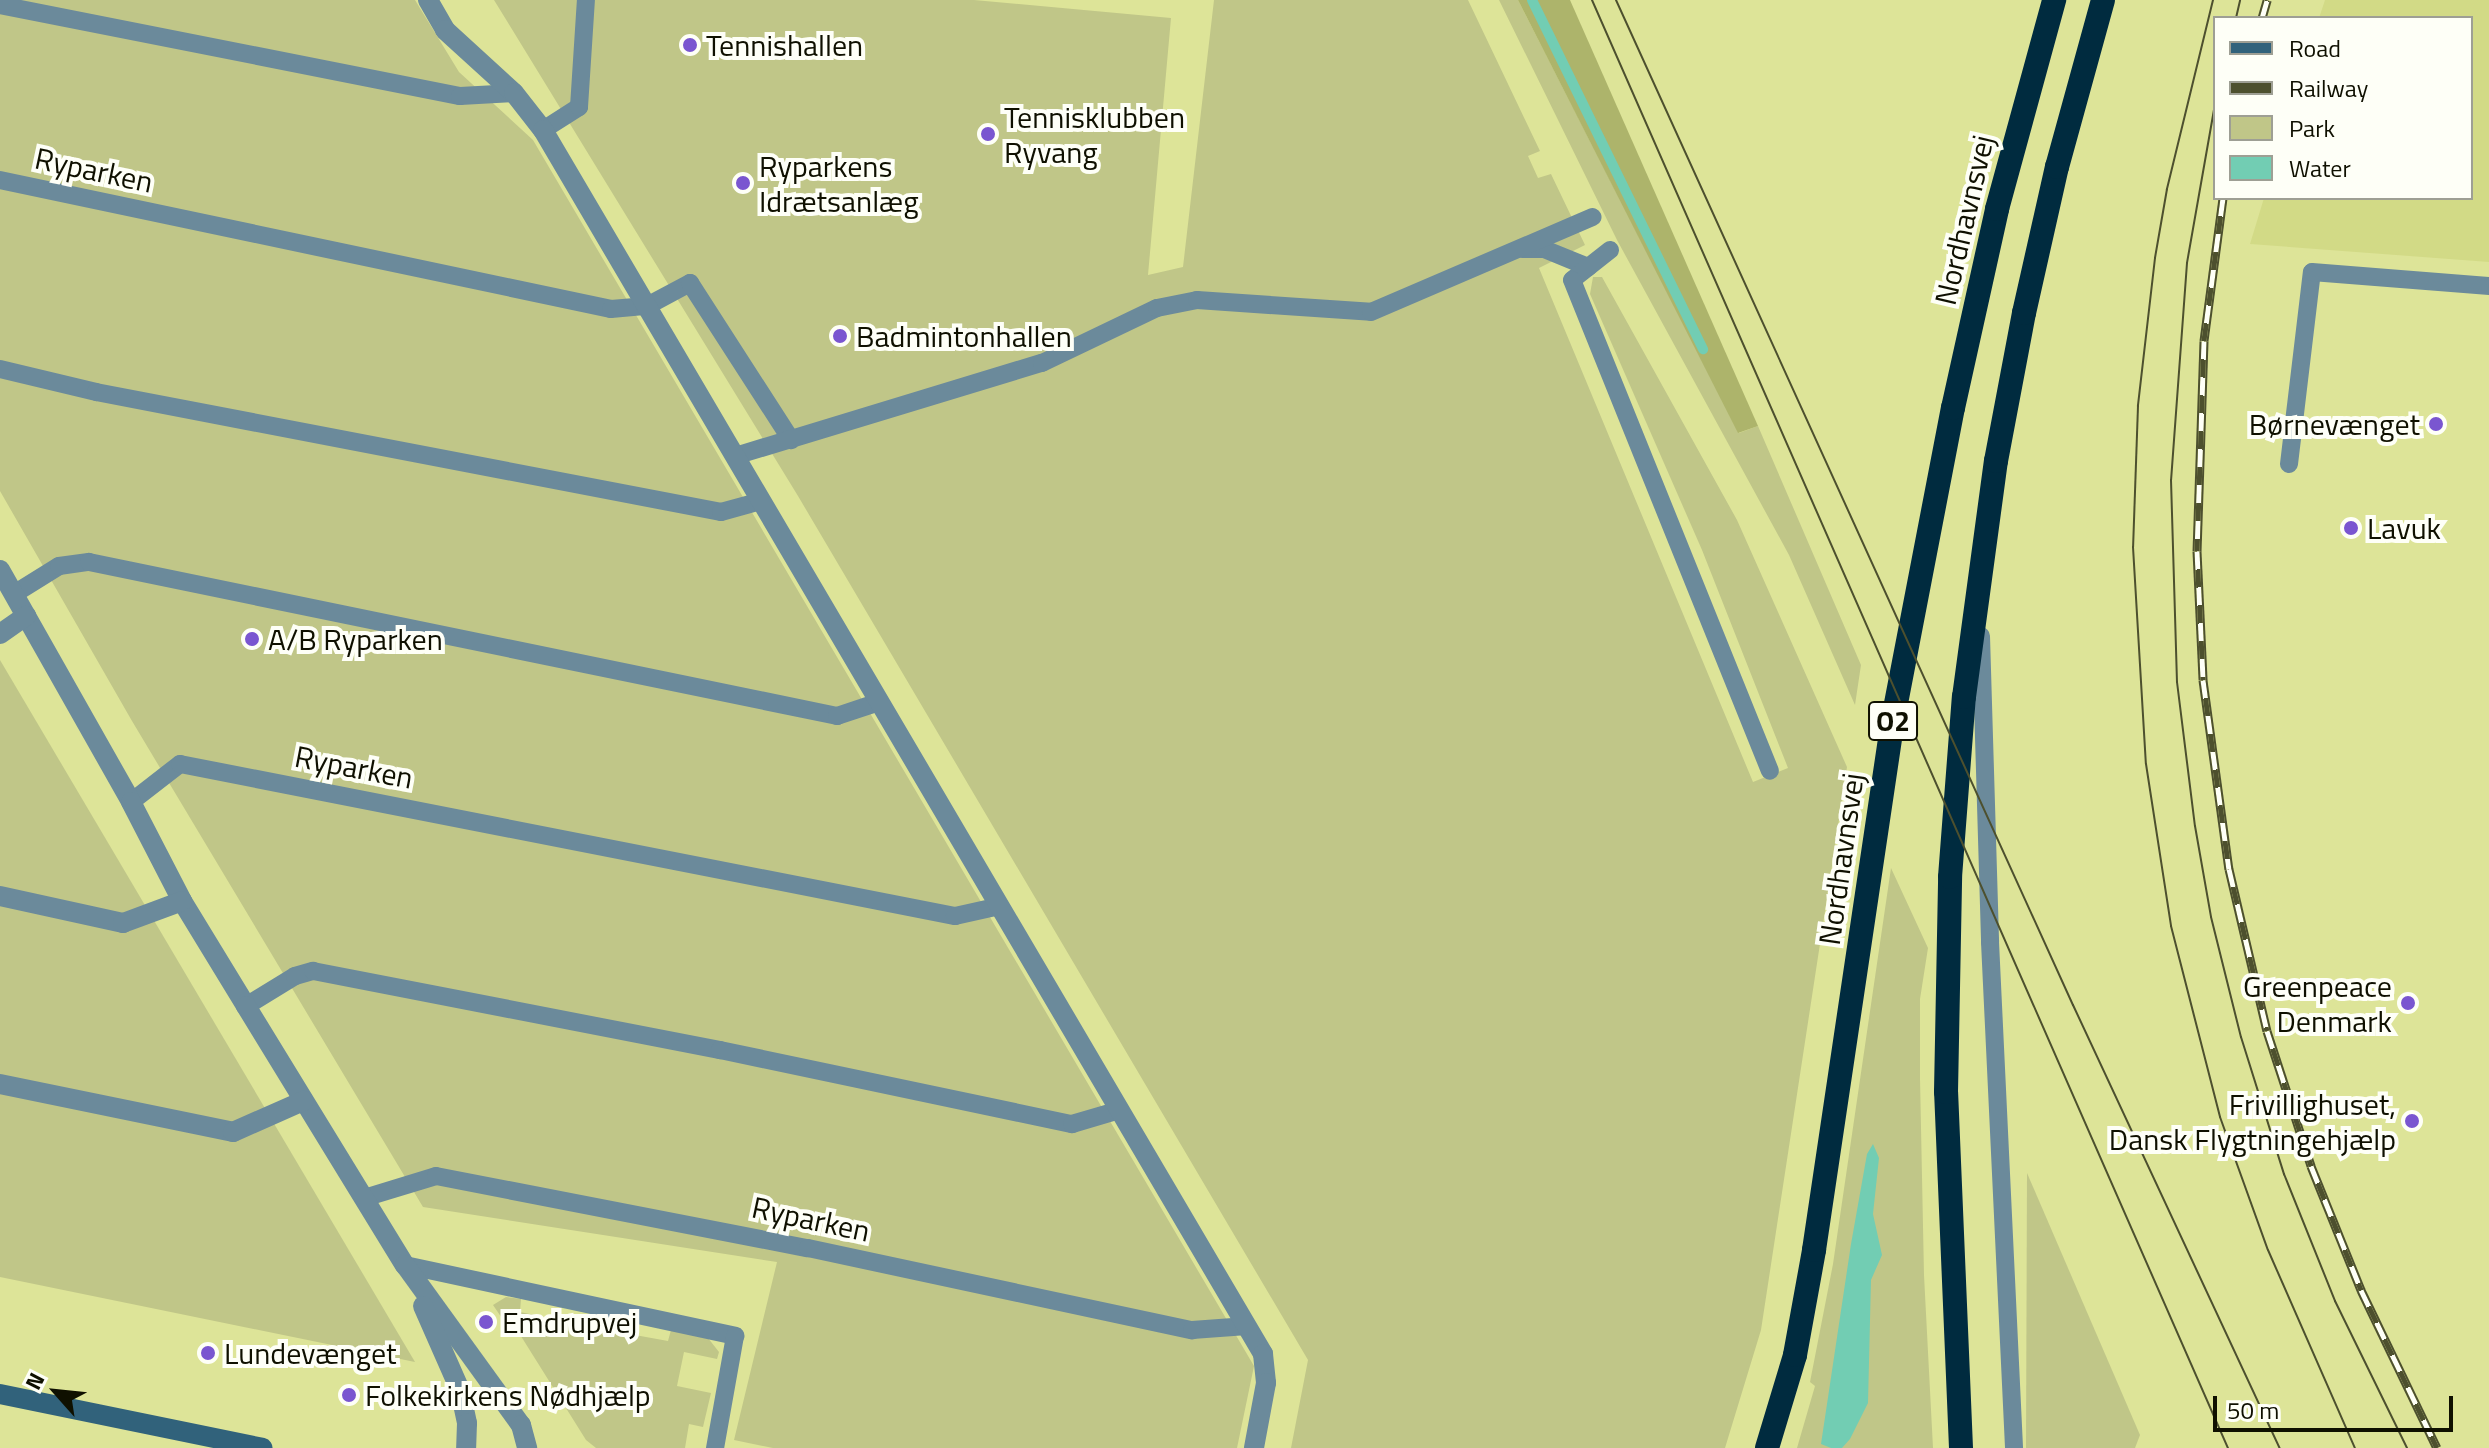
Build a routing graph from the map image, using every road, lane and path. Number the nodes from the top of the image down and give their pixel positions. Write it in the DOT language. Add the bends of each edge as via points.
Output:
graph roads {
  1 [pos="428,0"];
  2 [pos="586,0"];
  3 [pos="2054,0"];
  4 [pos="2103,0"];
  5 [pos="0,5"];
  6 [pos="514,93"];
  7 [pos="543,130"];
  8 [pos="0,180"];
  9 [pos="1593,217"];
  10 [pos="1517,249"];
  11 [pos="1610,250"];
  12 [pos="1588,267"];
  13 [pos="2489,286"];
  14 [pos="647,306"];
  15 [pos="0,369"];
  16 [pos="791,440"];
  17 [pos="735,456"];
  18 [pos="2289,464"];
  19 [pos="761,501"];
  20 [pos="0,570"];
  21 [pos="1979,579"];
  22 [pos="14,594"];
  23 [pos="26,616"];
  24 [pos="0,634"];
  25 [pos="879,702"];
  26 [pos="1770,771"];
  27 [pos="131,802"];
  28 [pos="0,896"];
  29 [pos="182,901"];
  30 [pos="1000,906"];
  31 [pos="246,1006"];
  32 [pos="0,1084"];
  33 [pos="303,1101"];
  34 [pos="1120,1110"];
  35 [pos="364,1198"];
  36 [pos="405,1265"];
  37 [pos="1247,1326"];
  38 [pos="0,1394"];
  39 [pos="262,1448"];
  40 [pos="466,1448"];
  41 [pos="527,1448"];
  42 [pos="715,1448"];
  43 [pos="1254,1448"];
  44 [pos="1767,1448"];
  45 [pos="1961,1448"];
  46 [pos="2014,1448"];
  1 -- 6 [label="street" via="445,30"];
  2 -- 7 [label="lane" via="579,107"];
  3 -- 44 [label="highway, Nordhavnsvej / O2" via="1997,209 1953,408 1893,719 1814,1250 1795,1355"];
  4 -- 21 [label="highway, O2" via="2024,313"];
  5 -- 6 [label="lane" via="460,96"];
  6 -- 7 [label="street"];
  7 -- 14 [label="street"];
  8 -- 14 [label="lane, Ryparken" via="611,309"];
  9 -- 10 [label="lane"];
  10 -- 12 [label="lane" via="1544,249"];
  10 -- 16 [label="lane" via="1371,312 1197,300 1157,308 1042,363"];
  11 -- 12 [label="lane"];
  12 -- 26 [label="lane" via="1572,280"];
  13 -- 18 [label="lane" via="2312,272"];
  14 -- 16 [label="lane" via="690,283"];
  14 -- 17 [label="street"];
  15 -- 19 [label="lane" via="721,512"];
  16 -- 17 [label="lane"];
  17 -- 19 [label="street"];
  19 -- 25 [label="street"];
  20 -- 22 [label="street"];
  21 -- 45 [label="highway, O2" via="1957,787 1946,992 1949,1206"];
  21 -- 46 [label="lane"];
  22 -- 23 [label="street"];
  22 -- 25 [label="lane" via="59,566 89,562 837,716"];
  23 -- 24 [label="street"];
  23 -- 27 [label="street"];
  25 -- 30 [label="street"];
  27 -- 29 [label="street"];
  27 -- 30 [label="lane, Ryparken" via="180,764 955,916"];
  28 -- 29 [label="street" via="123,923"];
  29 -- 31 [label="street"];
  30 -- 34 [label="street"];
  31 -- 33 [label="street"];
  31 -- 34 [label="lane" via="313,971 1072,1124"];
  32 -- 33 [label="street" via="233,1132"];
  33 -- 35 [label="street"];
  34 -- 37 [label="street"];
  35 -- 36 [label="street"];
  35 -- 37 [label="lane, Ryparken" via="436,1176 1192,1330"];
  36 -- 40 [label="street" via="460,1390"];
  36 -- 41 [label="street" via="521,1425"];
  36 -- 42 [label="lane" via="735,1336"];
  37 -- 43 [label="street" via="1263,1354 1266,1383"];
  38 -- 39 [label="street"];
}
